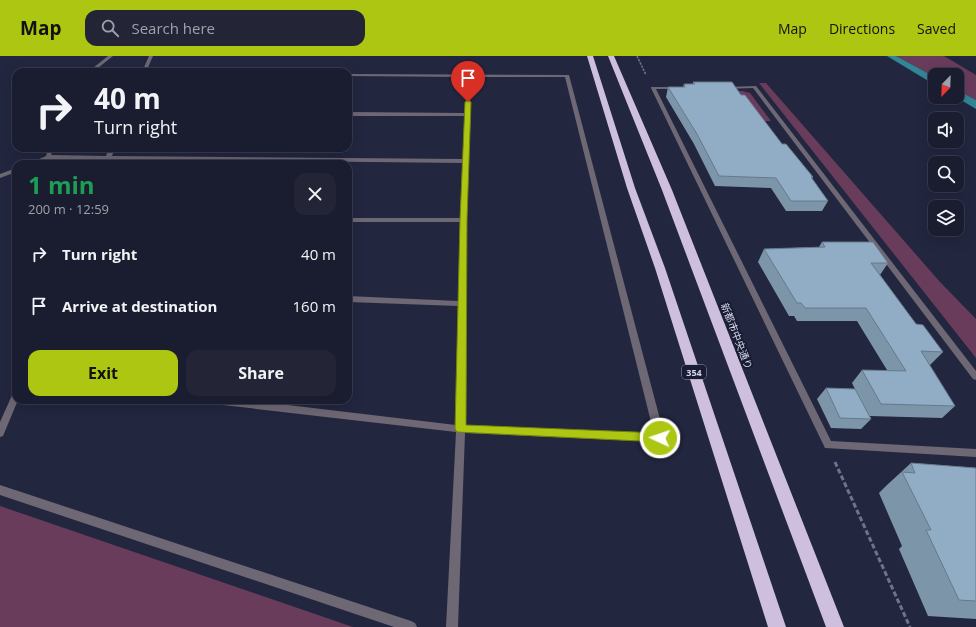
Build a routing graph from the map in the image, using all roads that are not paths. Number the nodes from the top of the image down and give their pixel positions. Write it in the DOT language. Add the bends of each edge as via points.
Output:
graph roads {
  1 [pos="111,56"];
  2 [pos="151,56"];
  3 [pos="590,56"];
  4 [pos="611,56"];
  5 [pos="95,68"];
  6 [pos="146,68"];
  7 [pos="352,74"];
  8 [pos="470,76"];
  9 [pos="684,88"];
  10 [pos="723,88"];
  11 [pos="352,114"];
  12 [pos="468,115"];
  13 [pos="50,152"];
  14 [pos="110,152"];
  15 [pos="48,157"];
  16 [pos="108,158"];
  17 [pos="41,160"];
  18 [pos="346,160"];
  19 [pos="352,160"];
  20 [pos="465,161"];
  21 [pos="12,172"];
  22 [pos="0,176"];
  23 [pos="352,220"];
  24 [pos="463,220"];
  25 [pos="352,299"];
  26 [pos="462,304"];
  27 [pos="976,376"];
  28 [pos="12,404"];
  29 [pos="248,404"];
  30 [pos="460,429"];
  31 [pos="0,433"];
  32 [pos="976,453"];
  33 [pos="0,490"];
  34 [pos="411,627"];
  35 [pos="452,627"];
  36 [pos="777,627"];
  37 [pos="836,627"];
  1 -- 5 [label="street"];
  2 -- 6 [label="street"];
  3 -- 36 [label="highway, 354" via="631,188 663,275"];
  4 -- 37 [label="highway, 新都市中央通り" via="667,190"];
  7 -- 8 [label="street"];
  8 -- 12 [label="street"];
  8 -- 30 [label="street" via="567,76 660,438"];
  9 -- 32 [label="street" via="653,88 828,445"];
  10 -- 27 [label="street" via="754,87"];
  11 -- 12 [label="street"];
  12 -- 20 [label="street"];
  13 -- 15 [label="street"];
  14 -- 16 [label="street"];
  15 -- 16 [label="street"];
  15 -- 17 [label="street"];
  16 -- 18 [label="street"];
  19 -- 20 [label="street"];
  20 -- 24 [label="street"];
  21 -- 22 [label="street"];
  23 -- 24 [label="street"];
  24 -- 26 [label="street"];
  25 -- 26 [label="street"];
  26 -- 30 [label="street"];
  28 -- 31 [label="street"];
  29 -- 30 [label="street"];
  30 -- 35 [label="street"];
  33 -- 34 [label="street"];
}
